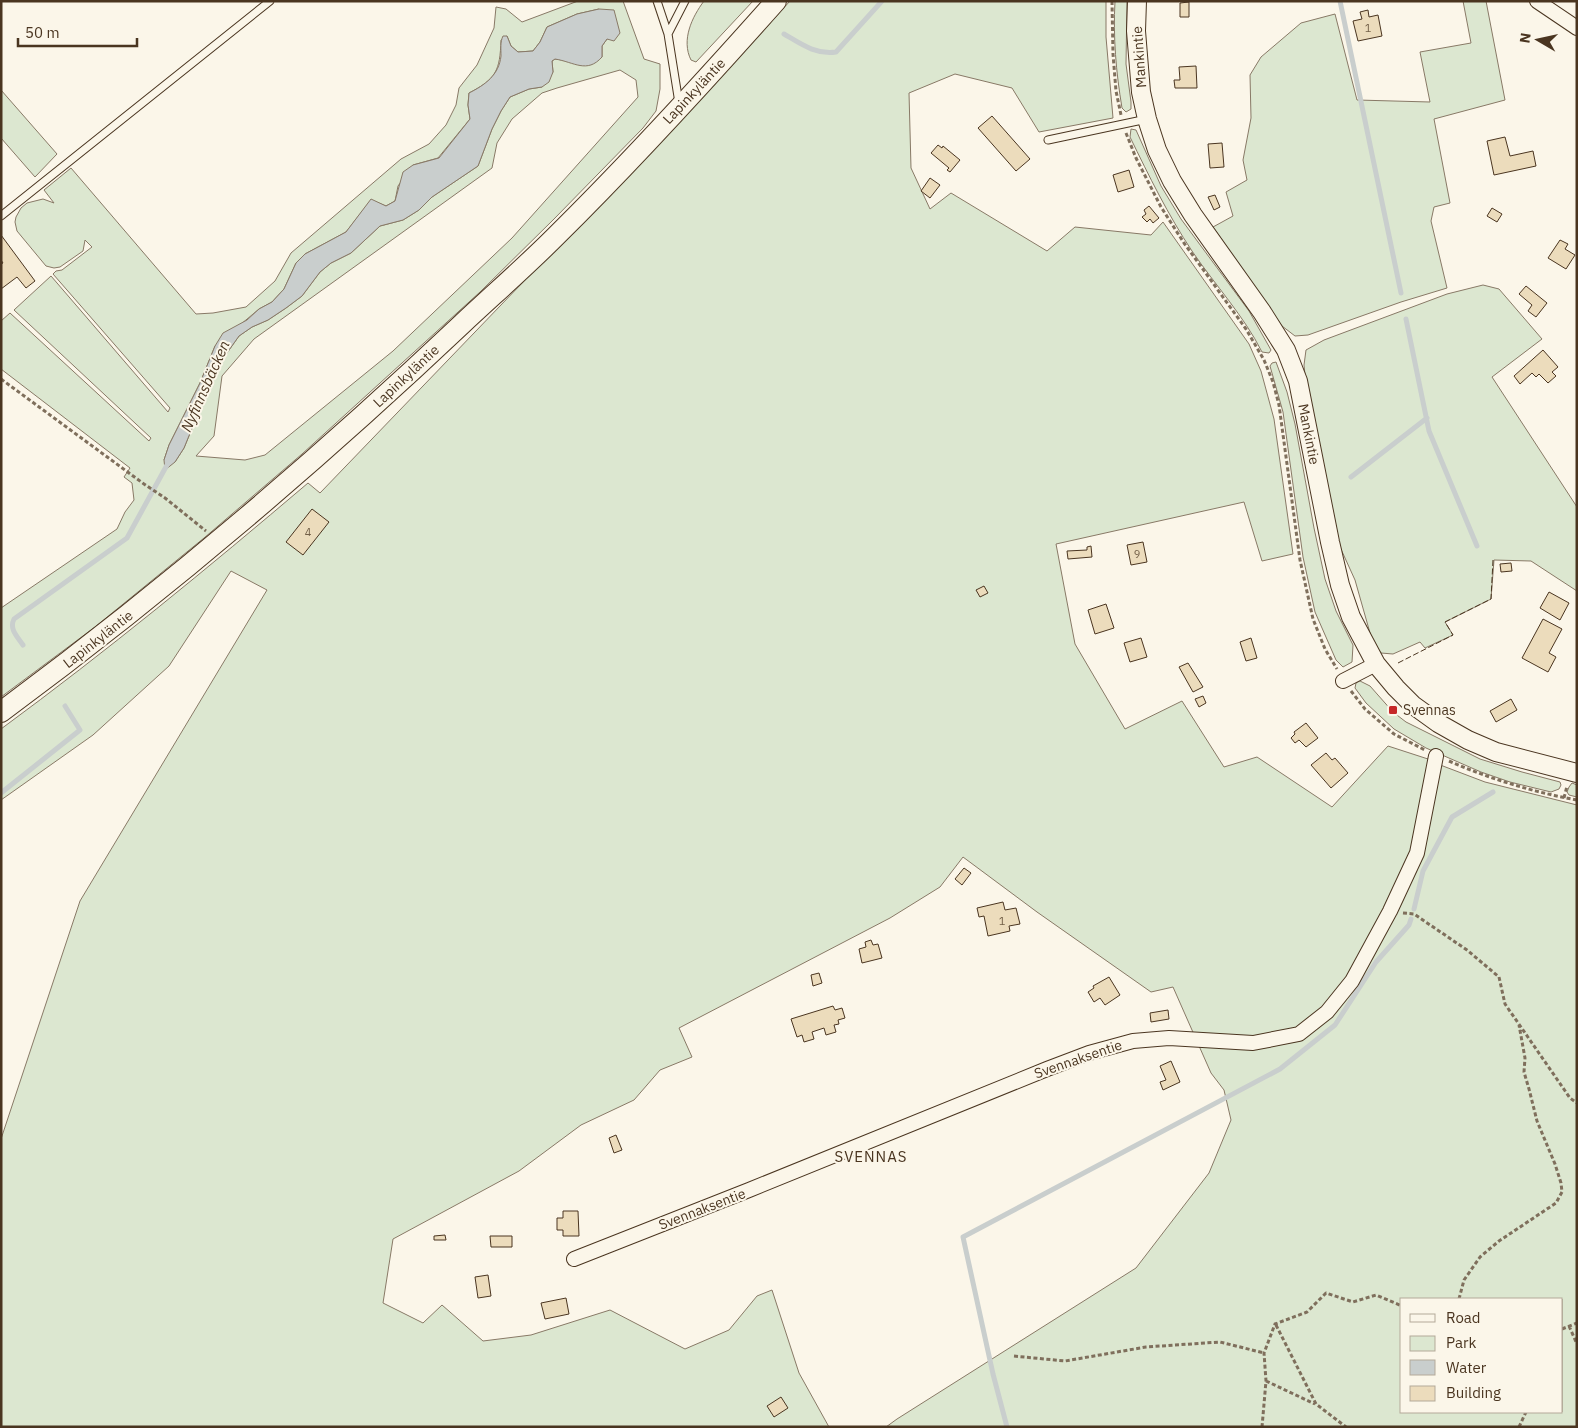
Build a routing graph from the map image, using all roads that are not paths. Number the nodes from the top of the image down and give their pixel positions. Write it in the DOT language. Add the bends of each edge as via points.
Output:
graph roads {
  1 [pos="270,1"];
  2 [pos="657,1"];
  3 [pos="685,1"];
  4 [pos="776,1"];
  5 [pos="1137,1"];
  6 [pos="1537,1"];
  7 [pos="1577,28"];
  8 [pos="668,34"];
  9 [pos="680,106"];
  10 [pos="1147,119"];
  11 [pos="1048,140"];
  12 [pos="1,216"];
  13 [pos="1376,664"];
  14 [pos="1344,681"];
  15 [pos="1,712"];
  16 [pos="1436,756"];
  17 [pos="1572,779"];
  18 [pos="574,1259"];
  1 -- 12 [label="lane"];
  2 -- 8 [label="lane"];
  3 -- 8 [label="lane"];
  4 -- 9 [label="main road, Lapinkyläntie"];
  5 -- 10 [label="street, Mankintie" via="1138,60"];
  6 -- 7 [label="street"];
  8 -- 9 [label="lane"];
  9 -- 15 [label="main road, Lapinkyläntie" via="547,244 343,434 134,610"];
  10 -- 11 [label="lane"];
  10 -- 13 [label="street, Mankintie" via="1172,181 1286,350 1298,381 1340,585 1351,617"];
  13 -- 14 [label="street"];
  13 -- 17 [label="street, Mankintie" via="1413,705 1438,723 1496,752"];
  16 -- 18 [label="street, Svennaksentie" via="1417,853 1390,911 1352,981 1327,1012 1299,1034 1253,1043 1161,1038 1133,1041 1089,1054"];
}
